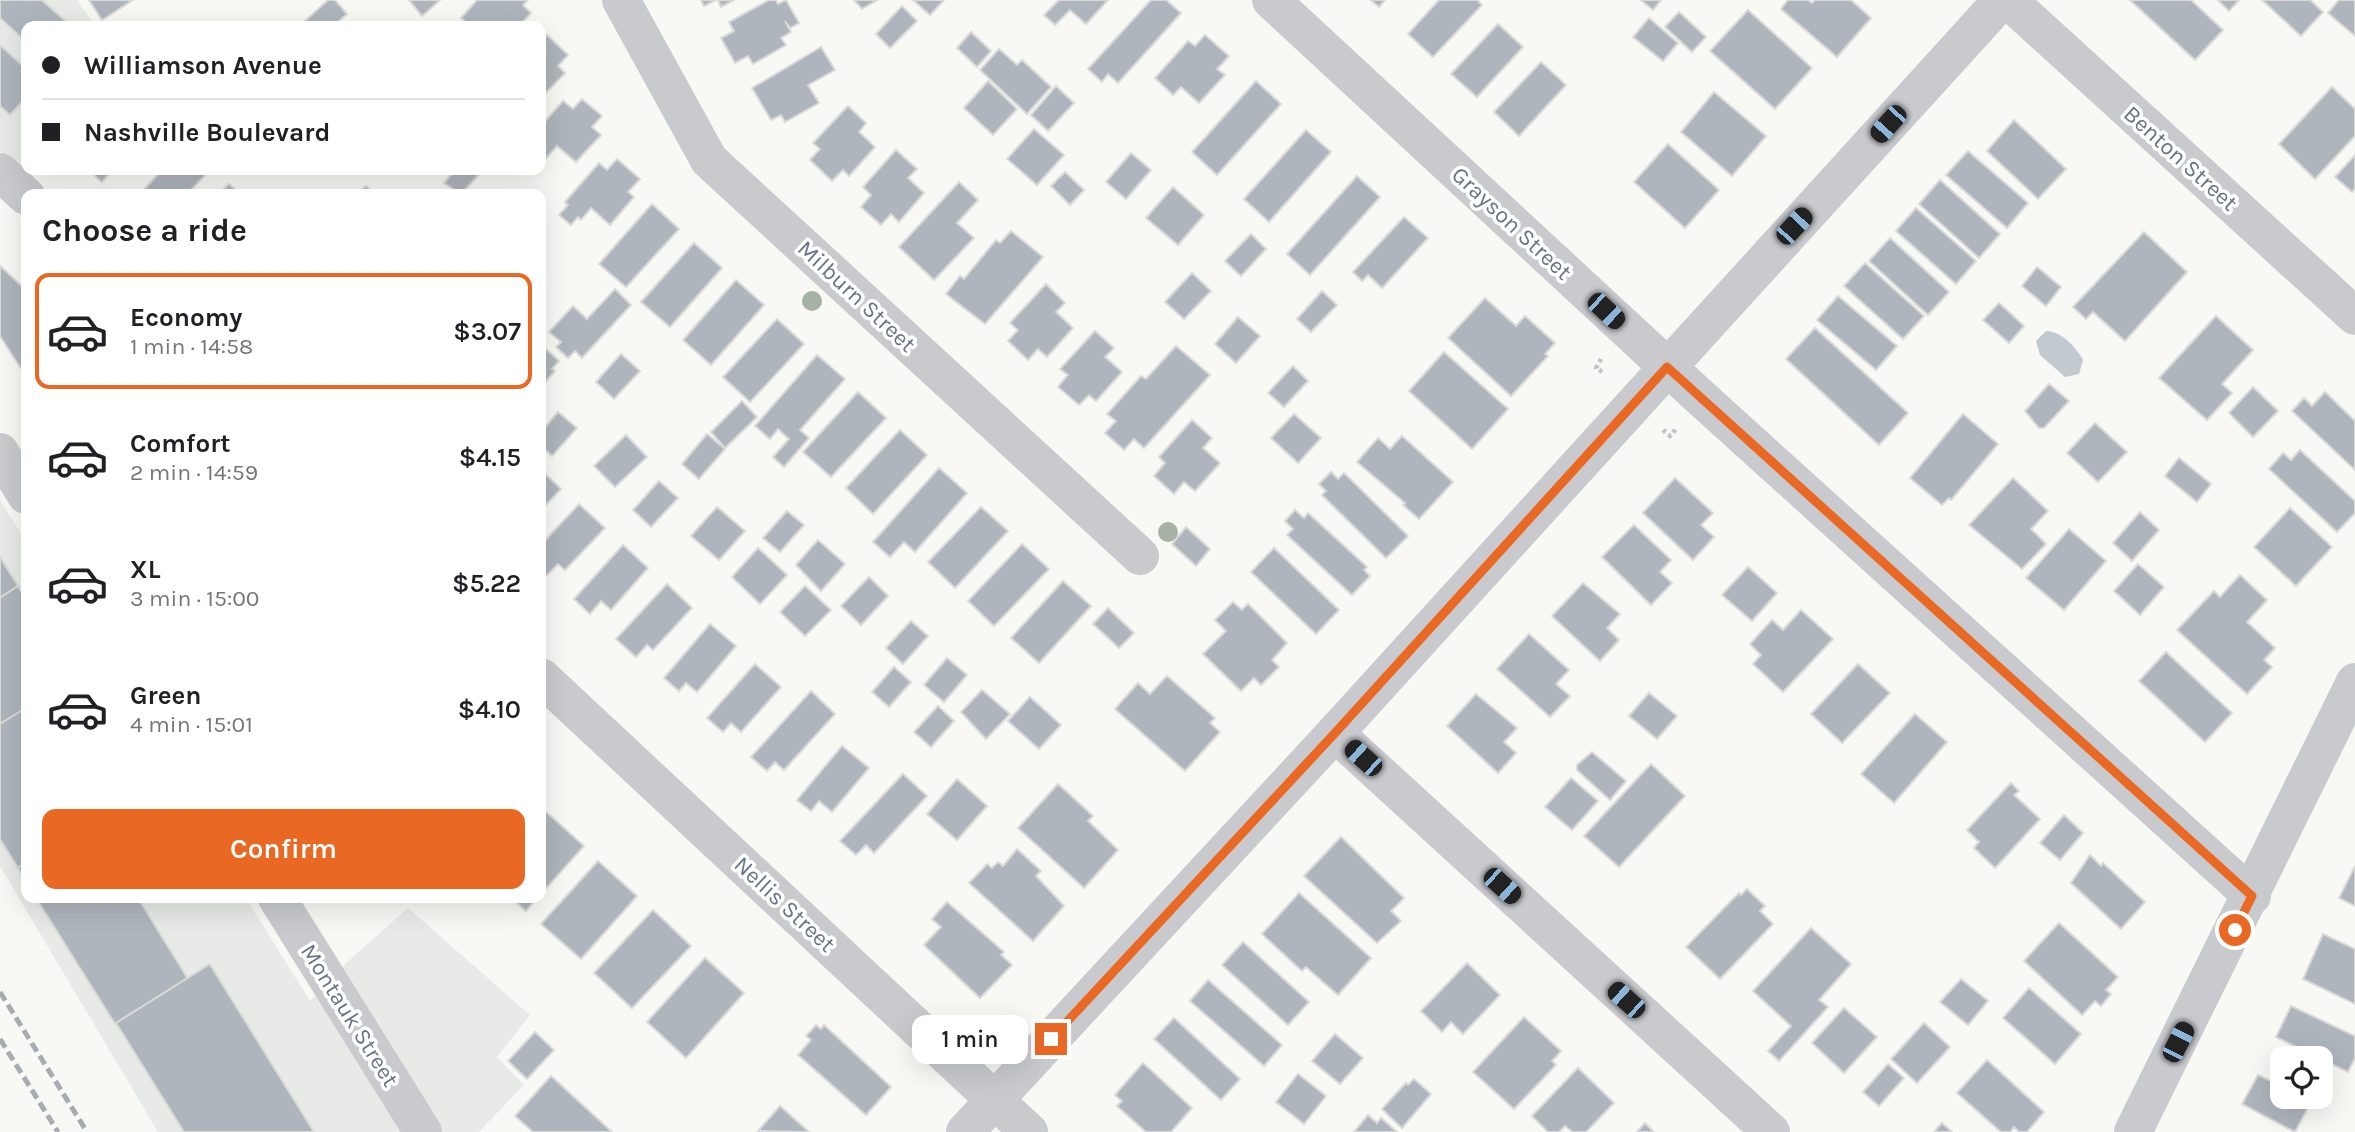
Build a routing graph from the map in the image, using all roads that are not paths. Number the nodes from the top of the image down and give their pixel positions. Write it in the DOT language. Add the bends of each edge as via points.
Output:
graph roads {
  1 [pos="621,0"];
  2 [pos="1271,0"];
  3 [pos="2002,0"];
  4 [pos="2008,0"];
  5 [pos="0,172"];
  6 [pos="21,191"];
  7 [pos="2355,316"];
  8 [pos="1667,367"];
  9 [pos="0,453"];
  10 [pos="21,487"];
  11 [pos="1140,556"];
  12 [pos="546,682"];
  13 [pos="2355,682"];
  14 [pos="1335,733"];
  15 [pos="2252,896"];
  16 [pos="280,903"];
  17 [pos="994,1100"];
  18 [pos="423,1132"];
  19 [pos="965,1132"];
  20 [pos="1029,1132"];
  21 [pos="1770,1132"];
  22 [pos="2133,1132"];
  1 -- 11 [label="street, Milburn Street" via="709,160"];
  2 -- 8 [label="street, Grayson Street"];
  3 -- 8 [label="street"];
  4 -- 7 [label="street, Benton Street"];
  5 -- 6 [label="street"];
  8 -- 14 [label="street"];
  8 -- 15 [label="street, Grayson Street"];
  9 -- 10 [label="street"];
  12 -- 17 [label="street, Nellis Street"];
  13 -- 15 [label="street"];
  14 -- 17 [label="street"];
  14 -- 21 [label="street"];
  15 -- 22 [label="street"];
  16 -- 18 [label="street, Montauk Street"];
  17 -- 19 [label="street"];
  17 -- 20 [label="street, Nellis Street"];
}
